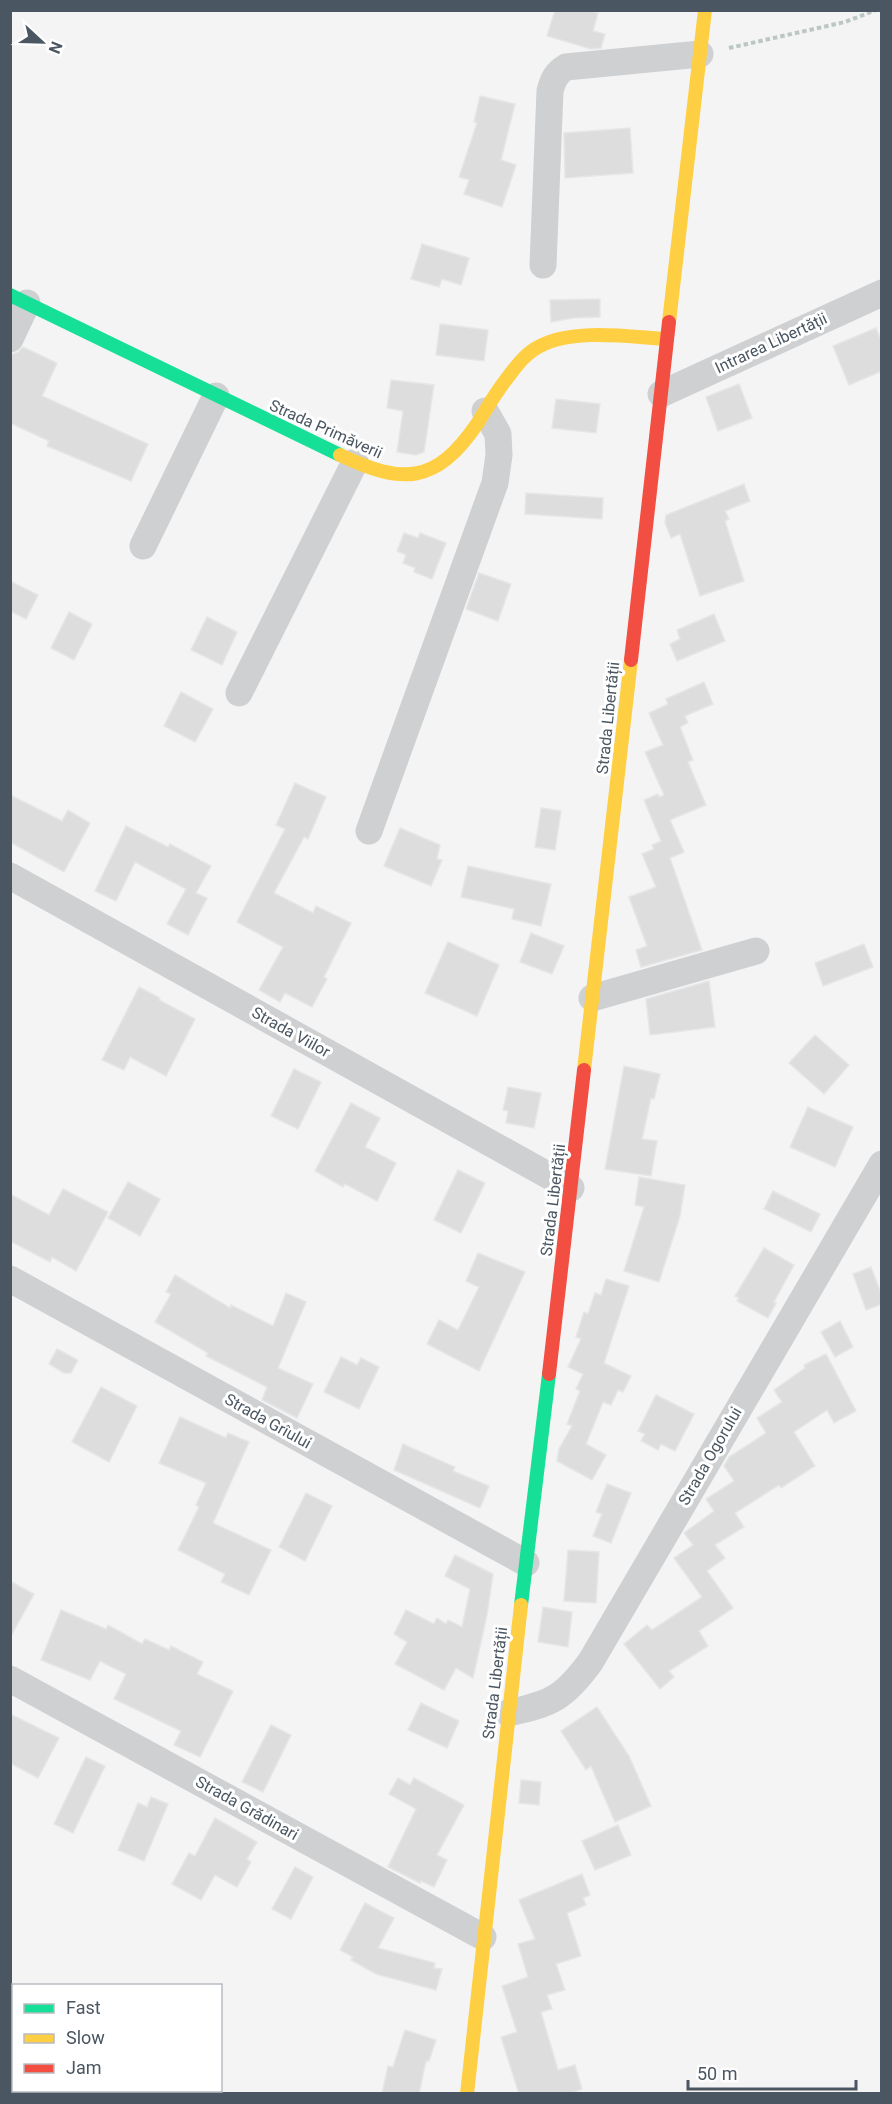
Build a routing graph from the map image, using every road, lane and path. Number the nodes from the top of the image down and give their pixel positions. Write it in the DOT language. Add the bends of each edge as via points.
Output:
graph roads {
  1 [pos="705,10"];
  2 [pos="876,10"];
  3 [pos="700,54"];
  4 [pos="543,266"];
  5 [pos="882,293"];
  6 [pos="19,299"];
  7 [pos="10,339"];
  8 [pos="667,339"];
  9 [pos="661,394"];
  10 [pos="216,396"];
  11 [pos="485,411"];
  12 [pos="355,462"];
  13 [pos="143,546"];
  14 [pos="239,693"];
  15 [pos="369,831"];
  16 [pos="10,876"];
  17 [pos="756,951"];
  18 [pos="592,998"];
  19 [pos="882,1164"];
  20 [pos="571,1188"];
  21 [pos="10,1279"];
  22 [pos="526,1563"];
  23 [pos="10,1679"];
  24 [pos="508,1713"];
  25 [pos="483,1937"];
  26 [pos="467,2094"];
  1 -- 3 [label="main road, Strada Libertății"];
  2 -- 3 [label="path" via="845,22"];
  3 -- 4 [label="street" via="566,67 558,72 550,91"];
  3 -- 8 [label="main road, Strada Libertății"];
  5 -- 9 [label="street, Intrarea Libertății"];
  6 -- 7 [label="street"];
  6 -- 10 [label="main road, Strada Primăverii"];
  8 -- 9 [label="main road, Strada Libertății"];
  8 -- 11 [label="main road, Strada Primăverii" via="572,337 547,342 524,356"];
  9 -- 18 [label="main road, Strada Libertății"];
  10 -- 12 [label="main road, Strada Primăverii"];
  10 -- 13 [label="street"];
  11 -- 12 [label="main road, Strada Primăverii" via="459,449 430,472 394,475"];
  11 -- 15 [label="street" via="498,434 495,483"];
  12 -- 14 [label="street"];
  16 -- 20 [label="street, Strada Viilor"];
  17 -- 18 [label="street"];
  18 -- 20 [label="main road, Strada Libertății"];
  19 -- 24 [label="street, Strada Ogorului" via="591,1661 575,1683 556,1698 538,1707"];
  20 -- 22 [label="main road, Strada Libertății"];
  21 -- 22 [label="street, Strada Grîului"];
  22 -- 24 [label="main road, Strada Libertății"];
  23 -- 25 [label="street, Strada Grădinari"];
  24 -- 25 [label="main road, Strada Libertății"];
  25 -- 26 [label="main road, Strada Libertății"];
}
